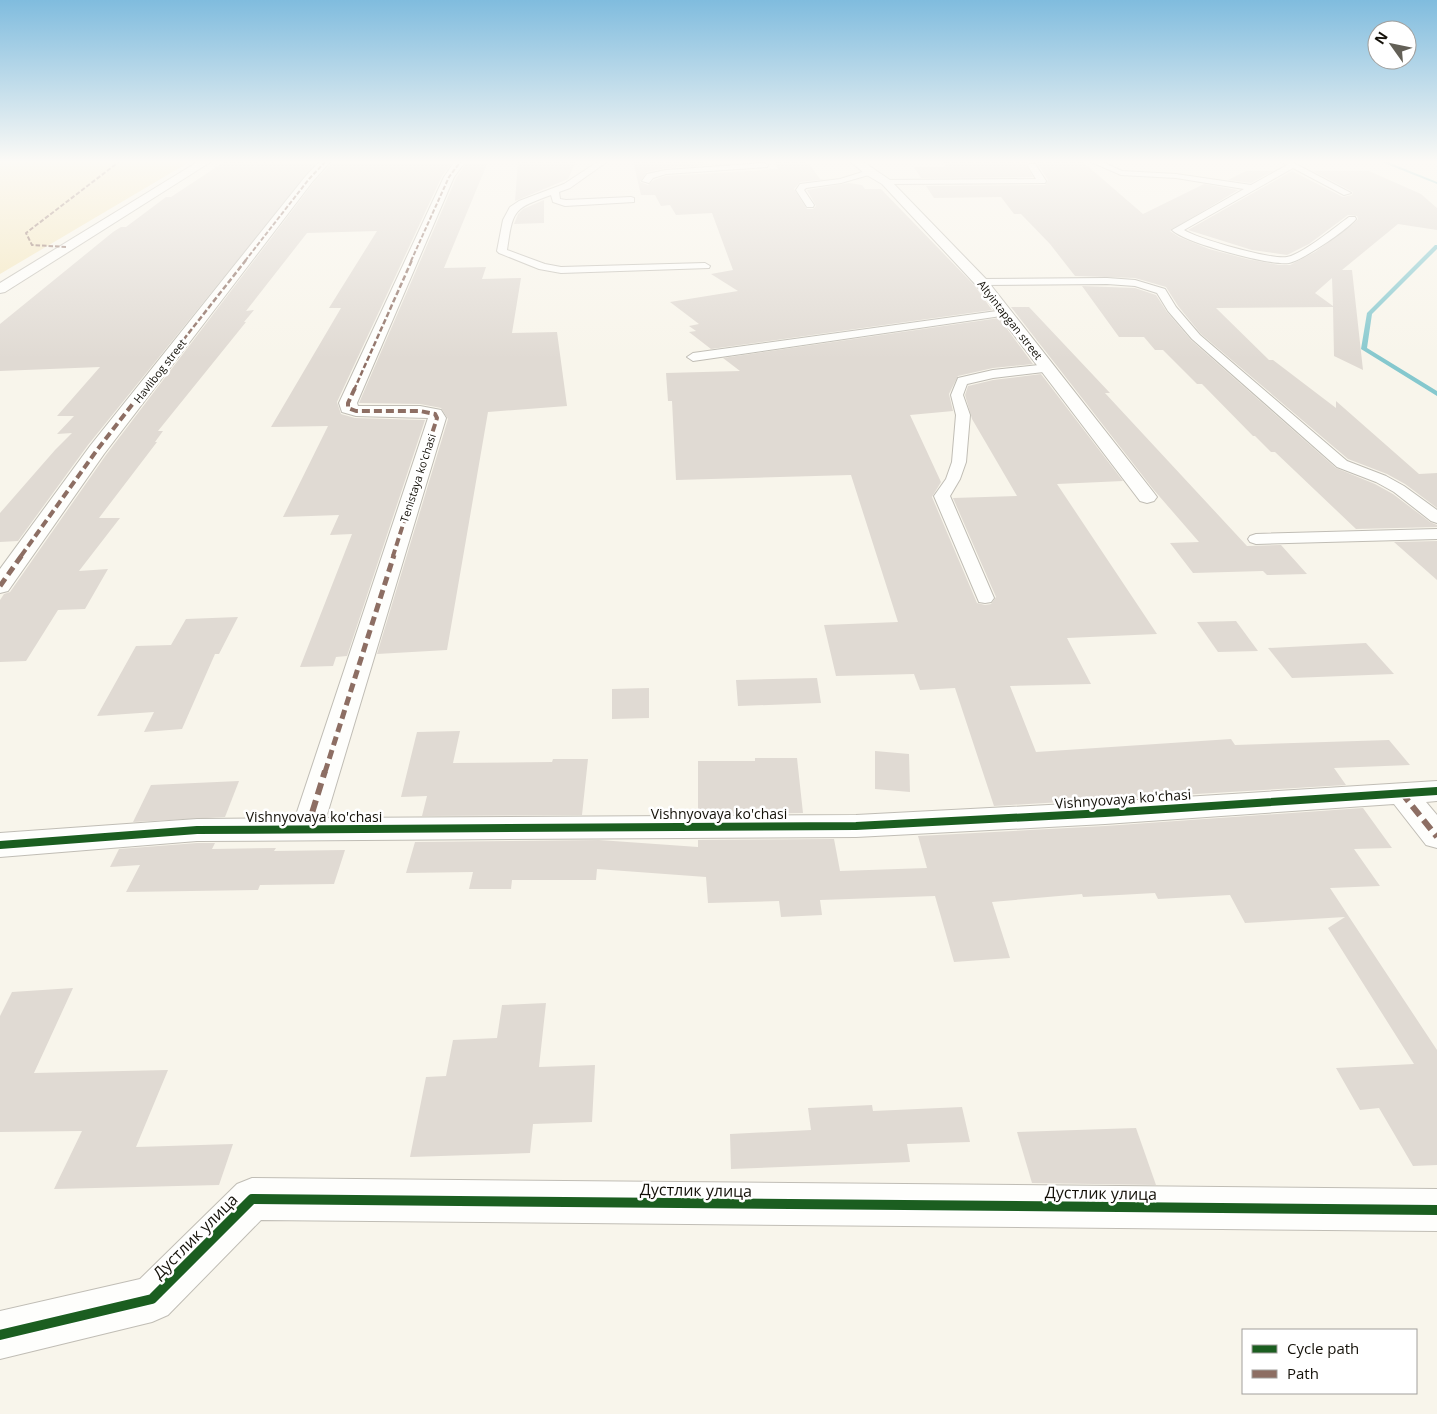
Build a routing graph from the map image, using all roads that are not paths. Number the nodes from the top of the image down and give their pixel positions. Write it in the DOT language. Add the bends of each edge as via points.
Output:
graph roads {
  1 [pos="100,227"];
  2 [pos="271,227"];
  3 [pos="427,227"];
  4 [pos="506,227"];
  5 [pos="929,227"];
  6 [pos="1182,227"];
  7 [pos="1340,227"];
  8 [pos="706,266"];
  9 [pos="981,282"];
  10 [pos="0,289"];
  11 [pos="1004,313"];
  12 [pos="693,357"];
  13 [pos="1048,368"];
  14 [pos="1147,496"];
  15 [pos="1437,518"];
  16 [pos="1437,534"];
  17 [pos="1256,539"];
  18 [pos="0,586"];
  19 [pos="985,598"];
  20 [pos="1437,791"];
  21 [pos="1401,792"];
  22 [pos="307,829"];
  23 [pos="1437,837"];
  24 [pos="0,845"];
  25 [pos="1437,1210"];
  26 [pos="0,1335"];
  1 -- 10 [label="street"];
  2 -- 18 [label="street, Hаvlibog street" via="97,450"];
  3 -- 22 [label="street, Tenistaya ko'chasi" via="348,408 356,411 420,411 435,414 437,418"];
  4 -- 8 [label="lane" via="502,251 543,267 561,270"];
  5 -- 9 [label="street, Altyintapgan street"];
  6 -- 7 [label="lane" via="1177,230 1185,236 1270,259 1288,260"];
  9 -- 11 [label="street, Altyintapgan street"];
  9 -- 15 [label="lane" via="1107,281 1156,288 1196,337 1342,464 1387,483"];
  11 -- 12 [label="lane"];
  11 -- 13 [label="street, Altyintapgan street"];
  13 -- 14 [label="street, Altyintapgan street"];
  13 -- 19 [label="lane" via="962,381 957,396 963,415 959,462 942,496"];
  16 -- 17 [label="lane"];
  20 -- 21 [label="street, Vishnyovaya ko'chasi"];
  21 -- 22 [label="street, Vishnyovaya ko'chasi" via="1106,813 856,826"];
  21 -- 23 [label="street"];
  22 -- 24 [label="street, Vishnyovaya ko'chasi" via="197,830"];
  25 -- 26 [label="street, Дустлик улица" via="252,1199 152,1299"];
}
